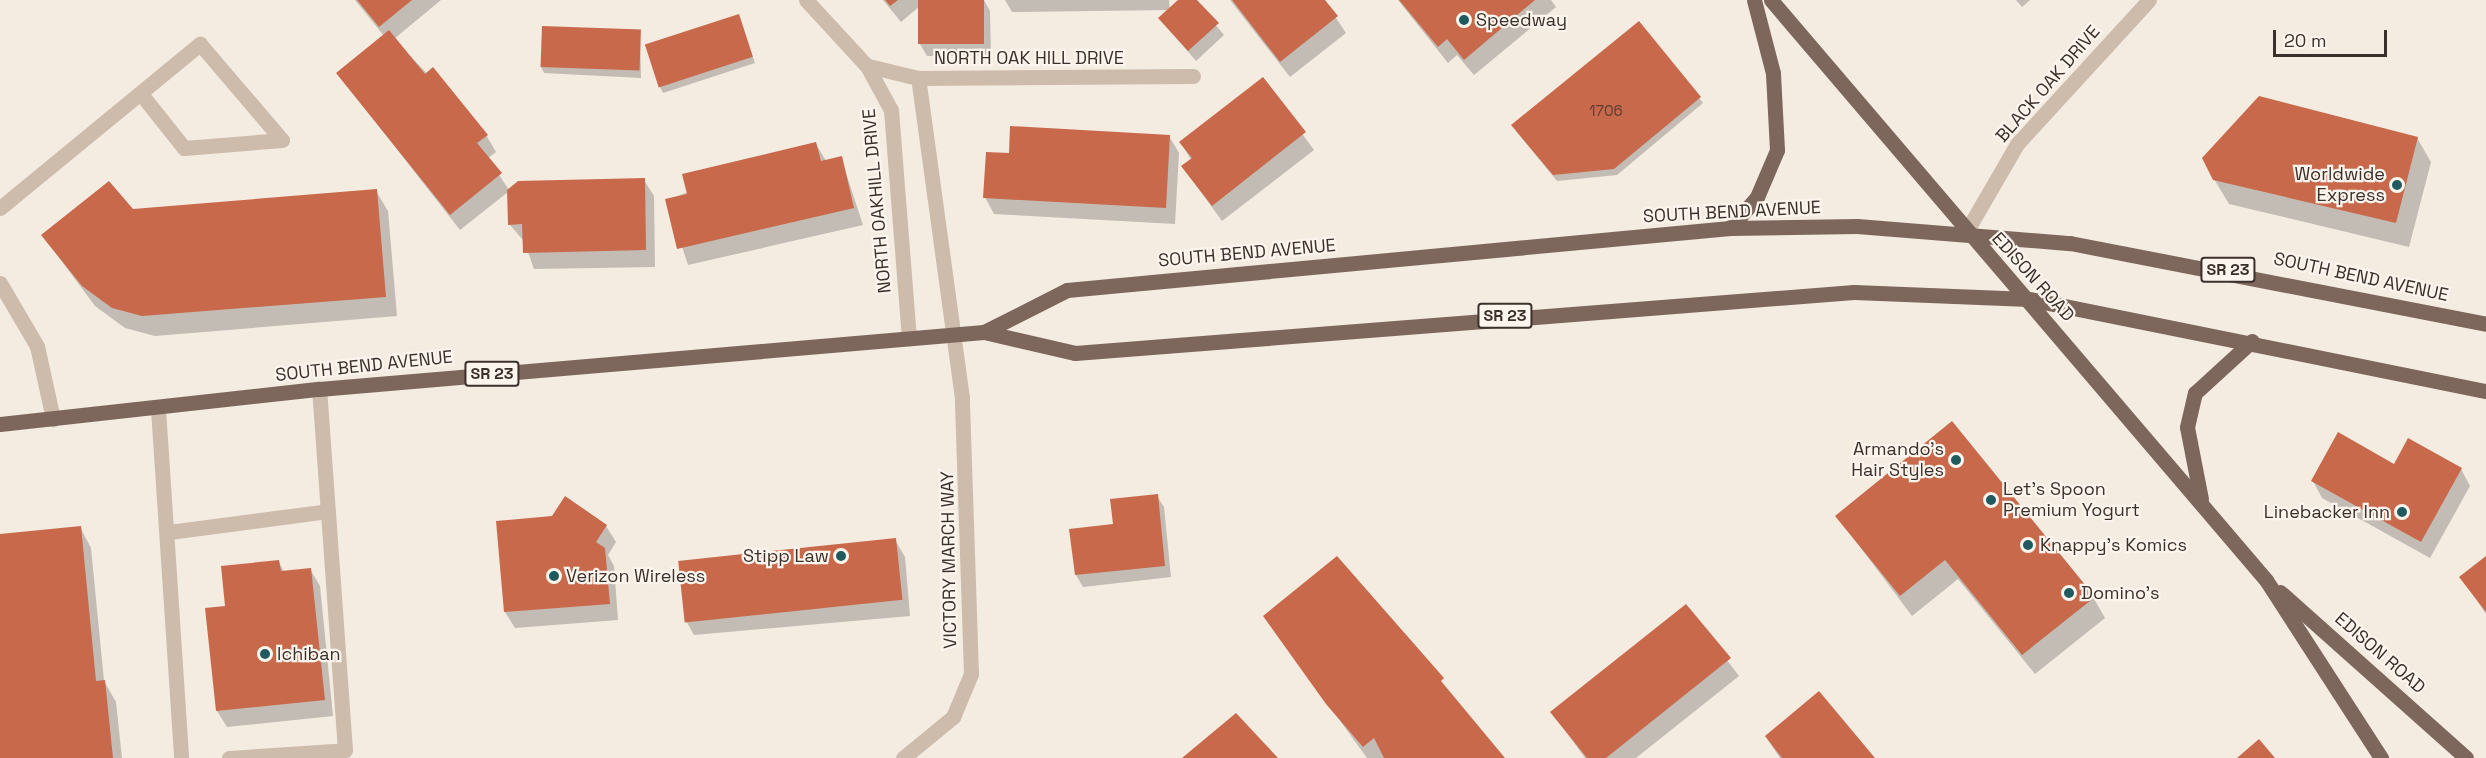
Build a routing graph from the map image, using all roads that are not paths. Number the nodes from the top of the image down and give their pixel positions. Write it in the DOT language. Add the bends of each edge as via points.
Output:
graph roads {
  1 [pos="806,0"];
  2 [pos="1755,0"];
  3 [pos="1771,0"];
  4 [pos="2149,0"];
  5 [pos="867,66"];
  6 [pos="1193,76"];
  7 [pos="918,78"];
  8 [pos="141,94"];
  9 [pos="0,208"];
  10 [pos="1730,228"];
  11 [pos="1966,232"];
  12 [pos="0,283"];
  13 [pos="2029,299"];
  14 [pos="2486,324"];
  15 [pos="984,332"];
  16 [pos="955,334"];
  17 [pos="909,338"];
  18 [pos="2252,341"];
  19 [pos="320,389"];
  20 [pos="2486,391"];
  21 [pos="158,409"];
  22 [pos="53,419"];
  23 [pos="0,424"];
  24 [pos="2202,502"];
  25 [pos="328,511"];
  26 [pos="169,532"];
  27 [pos="2266,580"];
  28 [pos="181,758"];
  29 [pos="229,758"];
  30 [pos="903,758"];
  31 [pos="2381,758"];
  32 [pos="2466,758"];
  1 -- 5 [label="street"];
  2 -- 10 [label="main road" via="1773,74 1777,150 1757,197"];
  3 -- 11 [label="main road, EDISON ROAD"];
  4 -- 11 [label="street, BLACK OAK DRIVE" via="2017,144"];
  5 -- 7 [label="street, NORTH OAK HILL DRIVE"];
  5 -- 17 [label="street, NORTH OAKHILL DRIVE" via="891,110"];
  6 -- 7 [label="street, NORTH OAK HILL DRIVE"];
  7 -- 16 [label="street"];
  8 -- 8 [label="street" via="200,44 282,140 184,148"];
  8 -- 9 [label="street"];
  10 -- 11 [label="main road, SOUTH BEND AVENUE / SR 23"];
  10 -- 15 [label="main road, SOUTH BEND AVENUE / SR 23" via="1067,290"];
  11 -- 13 [label="main road, EDISON ROAD"];
  11 -- 14 [label="main road, SOUTH BEND AVENUE / SR 23" via="2182,260"];
  12 -- 22 [label="street" via="37,346"];
  13 -- 15 [label="main road, SOUTH BEND AVENUE / SR 23" via="1823,293 1075,353"];
  13 -- 18 [label="main road, SOUTH BEND AVENUE / SR 23"];
  13 -- 24 [label="main road, EDISON ROAD"];
  15 -- 16 [label="main road, SOUTH BEND AVENUE / SR 23"];
  16 -- 17 [label="main road, SOUTH BEND AVENUE / SR 23"];
  16 -- 30 [label="street, VICTORY MARCH WAY" via="968,481 971,674 952,717"];
  17 -- 19 [label="main road, SOUTH BEND AVENUE / SR 23"];
  18 -- 20 [label="main road, SOUTH BEND AVENUE / SR 23"];
  18 -- 24 [label="main road" via="2195,393 2187,427"];
  19 -- 21 [label="main road, SOUTH BEND AVENUE / SR 23"];
  19 -- 25 [label="street"];
  21 -- 22 [label="main road, SOUTH BEND AVENUE / SR 23"];
  21 -- 26 [label="street"];
  22 -- 23 [label="main road, SOUTH BEND AVENUE / SR 23"];
  24 -- 27 [label="main road, EDISON ROAD"];
  25 -- 26 [label="street"];
  25 -- 29 [label="street" via="345,750"];
  26 -- 28 [label="street"];
  27 -- 31 [label="main road, EDISON ROAD"];
  27 -- 32 [label="main road, EDISON ROAD"];
}
